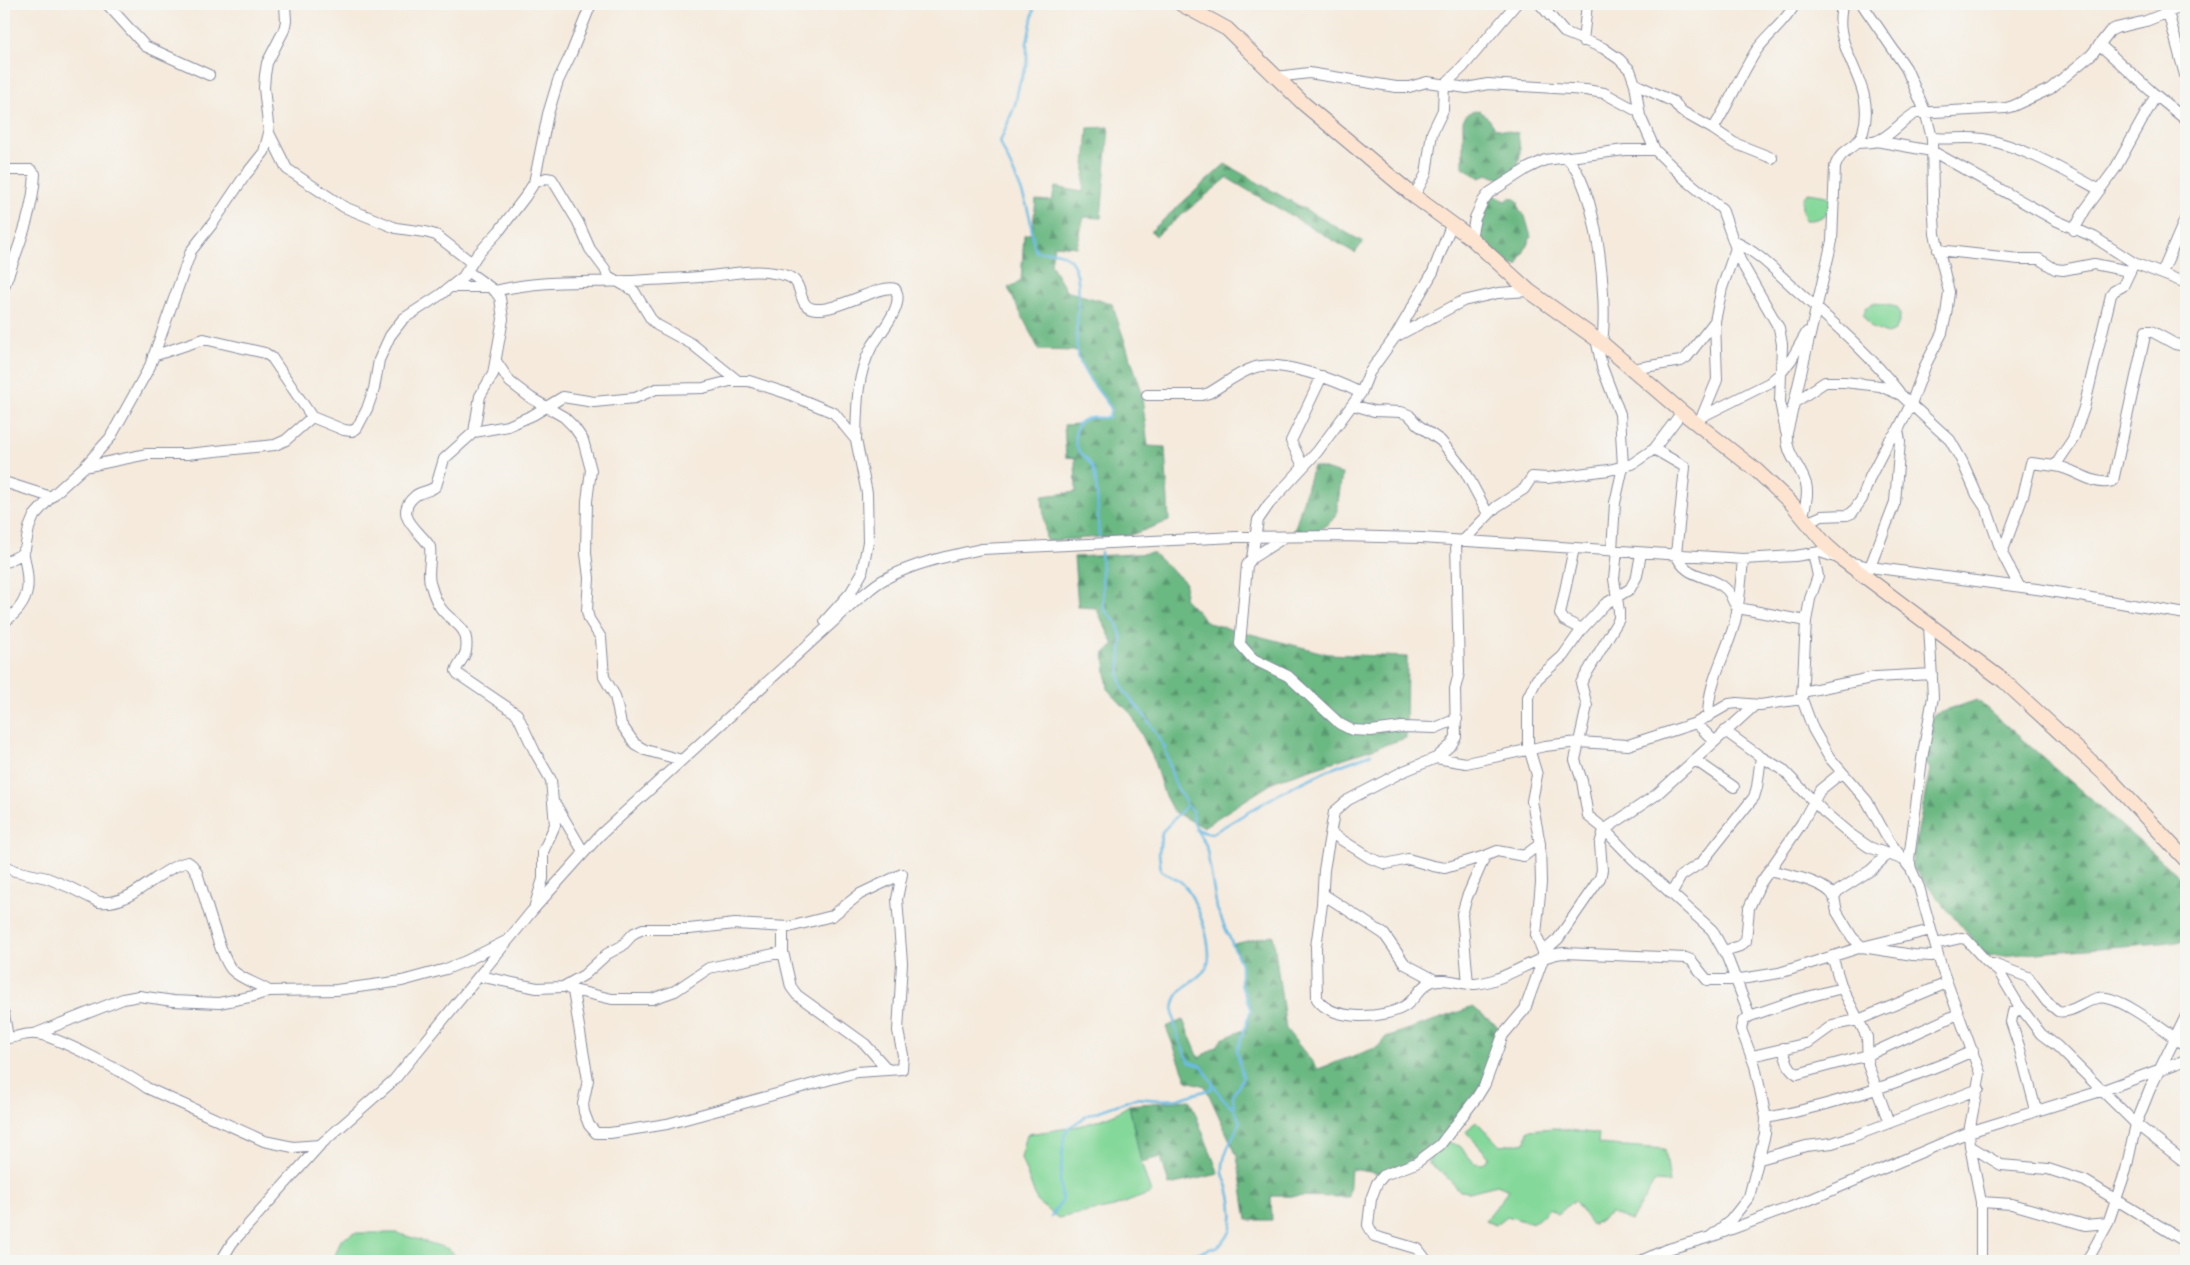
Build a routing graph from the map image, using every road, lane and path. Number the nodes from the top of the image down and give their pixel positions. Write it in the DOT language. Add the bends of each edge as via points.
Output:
graph roads {
  1 [pos="107,4"];
  2 [pos="285,4"];
  3 [pos="591,4"];
  4 [pos="1181,4"];
  5 [pos="1516,4"];
  6 [pos="1540,4"];
  7 [pos="1587,4"];
  8 [pos="1795,4"];
  9 [pos="1842,4"];
  10 [pos="1862,4"];
  11 [pos="2186,5"];
  12 [pos="2168,8"];
  13 [pos="1582,42"];
  14 [pos="2100,45"];
  15 [pos="209,75"];
  16 [pos="1276,77"];
  17 [pos="2186,79"];
  18 [pos="1635,84"];
  19 [pos="1444,85"];
  20 [pos="2156,95"];
  21 [pos="2169,106"];
  22 [pos="2186,107"];
  23 [pos="1925,111"];
  24 [pos="1639,112"];
  25 [pos="2186,120"];
  26 [pos="1713,128"];
  27 [pos="269,133"];
  28 [pos="1932,138"];
  29 [pos="1876,141"];
  30 [pos="1857,143"];
  31 [pos="1655,150"];
  32 [pos="1932,151"];
  33 [pos="1567,158"];
  34 [pos="1772,158"];
  35 [pos="4,170"];
  36 [pos="534,183"];
  37 [pos="2100,190"];
  38 [pos="1414,196"];
  39 [pos="2186,217"];
  40 [pos="1452,223"];
  41 [pos="2074,230"];
  42 [pos="1471,238"];
  43 [pos="1734,244"];
  44 [pos="1938,250"];
  45 [pos="469,267"];
  46 [pos="2132,267"];
  47 [pos="2162,273"];
  48 [pos="619,281"];
  49 [pos="2186,283"];
  50 [pos="4,287"];
  51 [pos="452,287"];
  52 [pos="491,289"];
  53 [pos="1529,292"];
  54 [pos="1816,306"];
  55 [pos="1715,321"];
  56 [pos="1813,322"];
  57 [pos="1395,337"];
  58 [pos="1599,341"];
  59 [pos="2186,346"];
  60 [pos="153,356"];
  61 [pos="496,361"];
  62 [pos="1632,369"];
  63 [pos="1781,373"];
  64 [pos="1322,376"];
  65 [pos="738,381"];
  66 [pos="1361,393"];
  67 [pos="1148,395"];
  68 [pos="1901,395"];
  69 [pos="1795,402"];
  70 [pos="1911,404"];
  71 [pos="1353,405"];
  72 [pos="547,408"];
  73 [pos="1682,412"];
  74 [pos="312,417"];
  75 [pos="1698,419"];
  76 [pos="1898,430"];
  77 [pos="474,432"];
  78 [pos="1787,433"];
  79 [pos="856,440"];
  80 [pos="1654,449"];
  81 [pos="1303,466"];
  82 [pos="2055,466"];
  83 [pos="84,467"];
  84 [pos="1623,467"];
  85 [pos="4,482"];
  86 [pos="51,497"];
  87 [pos="1488,514"];
  88 [pos="1805,519"];
  89 [pos="1256,537"];
  90 [pos="1284,537"];
  91 [pos="1459,541"];
  92 [pos="1574,548"];
  93 [pos="23,550"];
  94 [pos="1615,550"];
  95 [pos="1642,553"];
  96 [pos="1813,553"];
  97 [pos="2002,553"];
  98 [pos="1676,554"];
  99 [pos="1252,558"];
  100 [pos="1743,559"];
  101 [pos="1843,560"];
  102 [pos="4,563"];
  103 [pos="1870,567"];
  104 [pos="2018,586"];
  105 [pos="1616,597"];
  106 [pos="1738,608"];
  107 [pos="2186,614"];
  108 [pos="1806,621"];
  109 [pos="4,622"];
  110 [pos="1929,625"];
  111 [pos="1582,629"];
  112 [pos="807,645"];
  113 [pos="1932,674"];
  114 [pos="1802,695"];
  115 [pos="1755,705"];
  116 [pos="1708,717"];
  117 [pos="1457,719"];
  118 [pos="1696,722"];
  119 [pos="1725,731"];
  120 [pos="1714,741"];
  121 [pos="1578,742"];
  122 [pos="1529,749"];
  123 [pos="1761,757"];
  124 [pos="1436,758"];
  125 [pos="682,760"];
  126 [pos="1695,760"];
  127 [pos="1841,773"];
  128 [pos="1734,787"];
  129 [pos="554,800"];
  130 [pos="1814,801"];
  131 [pos="1604,830"];
  132 [pos="1331,833"];
  133 [pos="1540,844"];
  134 [pos="584,853"];
  135 [pos="1887,855"];
  136 [pos="1485,856"];
  137 [pos="1904,860"];
  138 [pos="2186,860"];
  139 [pos="4,864"];
  140 [pos="1911,869"];
  141 [pos="1769,870"];
  142 [pos="1323,894"];
  143 [pos="1671,894"];
  144 [pos="1834,897"];
  145 [pos="532,911"];
  146 [pos="783,927"];
  147 [pos="1931,930"];
  148 [pos="509,939"];
  149 [pos="1862,947"];
  150 [pos="1936,949"];
  151 [pos="1724,951"];
  152 [pos="783,952"];
  153 [pos="1543,955"];
  154 [pos="1832,956"];
  155 [pos="1986,961"];
  156 [pos="479,976"];
  157 [pos="1435,980"];
  158 [pos="1734,980"];
  159 [pos="1947,983"];
  160 [pos="1468,984"];
  161 [pos="1842,988"];
  162 [pos="568,989"];
  163 [pos="269,991"];
  164 [pos="2022,1008"];
  165 [pos="4,1014"];
  166 [pos="1958,1014"];
  167 [pos="1750,1016"];
  168 [pos="2186,1016"];
  169 [pos="1858,1020"];
  170 [pos="37,1033"];
  171 [pos="6,1039"];
  172 [pos="2176,1039"];
  173 [pos="2186,1046"];
  174 [pos="1782,1048"];
  175 [pos="1973,1051"];
  176 [pos="1868,1055"];
  177 [pos="1752,1056"];
  178 [pos="2186,1060"];
  179 [pos="888,1070"];
  180 [pos="2159,1070"];
  181 [pos="1978,1089"];
  182 [pos="1877,1090"];
  183 [pos="2101,1091"];
  184 [pos="2036,1110"];
  185 [pos="1766,1118"];
  186 [pos="1889,1123"];
  187 [pos="2136,1124"];
  188 [pos="1969,1132"];
  189 [pos="320,1145"];
  190 [pos="1970,1146"];
  191 [pos="1760,1159"];
  192 [pos="2186,1163"];
  193 [pos="2114,1199"];
  194 [pos="1981,1202"];
  195 [pos="2108,1223"];
  196 [pos="1710,1237"];
  197 [pos="2186,1242"];
  198 [pos="221,1261"];
  199 [pos="1427,1261"];
  200 [pos="1641,1261"];
  201 [pos="1981,1261"];
  202 [pos="2087,1261"];
  1 -- 15 [label="street" via="145,46"];
  2 -- 27 [label="street" via="284,30 267,63 265,75"];
  3 -- 36 [label="street" via="558,81"];
  4 -- 16 [label="street" via="1227,29"];
  5 -- 19 [label="street"];
  6 -- 13 [label="street" via="1564,32"];
  7 -- 13 [label="street"];
  8 -- 26 [label="street" via="1787,18 1757,50"];
  9 -- 30 [label="street" via="1841,31 1863,91 1866,109 1863,131"];
  10 -- 23 [label="street" via="1906,68"];
  11 -- 12 [label="street"];
  12 -- 14 [label="street" via="2146,21 2110,31"];
  12 -- 17 [label="street"];
  13 -- 18 [label="street" via="1602,48 1620,59 1630,70"];
  14 -- 20 [label="street"];
  14 -- 23 [label="street" via="2050,89 2013,106 1942,113"];
  16 -- 19 [label="street" via="1309,73 1396,87 1427,82"];
  16 -- 38 [label="street"];
  18 -- 24 [label="street"];
  18 -- 26 [label="street" via="1674,102 1681,111"];
  19 -- 24 [label="street" via="1467,88 1488,84 1586,90 1604,94"];
  19 -- 38 [label="street" via="1443,110 1432,133 1426,174"];
  20 -- 21 [label="street"];
  20 -- 37 [label="street"];
  21 -- 22 [label="street"];
  21 -- 25 [label="street"];
  23 -- 28 [label="street"];
  23 -- 29 [label="street" via="1905,119"];
  24 -- 31 [label="street"];
  26 -- 34 [label="street" via="1734,143"];
  27 -- 45 [label="street" via="287,169 344,207 396,228 436,235"];
  27 -- 60 [label="street" via="264,152 191,251"];
  28 -- 32 [label="street"];
  28 -- 37 [label="street" via="1973,138 1998,143 2041,159"];
  29 -- 30 [label="street"];
  29 -- 32 [label="street"];
  30 -- 54 [label="street" via="1838,156 1835,167 1832,241"];
  31 -- 33 [label="street" via="1625,150"];
  31 -- 43 [label="street" via="1722,209"];
  32 -- 41 [label="street"];
  32 -- 44 [label="street"];
  33 -- 42 [label="street" via="1545,160 1489,193 1475,218"];
  33 -- 58 [label="street" via="1581,178 1594,228 1605,308"];
  35 -- 50 [label="street" via="31,170 35,174 23,235"];
  36 -- 45 [label="street"];
  36 -- 48 [label="street" via="552,179 590,249 608,276"];
  37 -- 41 [label="street"];
  38 -- 40 [label="street"];
  39 -- 47 [label="street"];
  40 -- 42 [label="street"];
  40 -- 57 [label="street" via="1433,272"];
  41 -- 46 [label="street" via="2094,237"];
  42 -- 53 [label="street"];
  43 -- 54 [label="street" via="1765,261"];
  43 -- 55 [label="street"];
  43 -- 63 [label="street" via="1779,328"];
  44 -- 46 [label="street" via="2019,259 2039,258 2054,269 2063,270 2094,264"];
  44 -- 70 [label="street" via="1949,292 1946,315 1942,333"];
  45 -- 51 [label="street"];
  45 -- 52 [label="street"];
  46 -- 47 [label="street"];
  46 -- 82 [label="street" via="2123,286 2111,295 2084,408 2073,439"];
  47 -- 49 [label="street"];
  48 -- 52 [label="street" via="560,281"];
  48 -- 65 [label="street" via="634,291 651,319 692,344"];
  48 -- 79 [label="street" via="774,273 794,280 807,308 814,309 842,305 891,287 895,289 897,300 890,321 872,347 858,386"];
  51 -- 52 [label="street"];
  51 -- 74 [label="street" via="403,319 390,336 379,360 367,409 357,428 344,430"];
  52 -- 61 [label="street" via="500,298 503,318"];
  53 -- 57 [label="street" via="1498,293 1463,301"];
  53 -- 58 [label="street"];
  54 -- 56 [label="street"];
  54 -- 68 [label="street" via="1859,346"];
  55 -- 62 [label="street" via="1682,361"];
  55 -- 75 [label="street" via="1718,380"];
  56 -- 63 [label="street"];
  56 -- 69 [label="street"];
  57 -- 66 [label="street" via="1370,373"];
  58 -- 62 [label="street"];
  58 -- 84 [label="street" via="1602,368 1619,408"];
  59 -- 82 [label="street" via="2151,331 2145,333 2113,481 2098,482"];
  60 -- 74 [label="street" via="204,339 265,353"];
  60 -- 83 [label="street" via="110,438"];
  61 -- 72 [label="street" via="510,382"];
  61 -- 77 [label="street" via="492,378 478,402"];
  62 -- 73 [label="street"];
  63 -- 75 [label="street" via="1769,383"];
  63 -- 78 [label="street" via="1780,402"];
  64 -- 66 [label="street"];
  64 -- 67 [label="street" via="1259,366 1202,395"];
  64 -- 81 [label="street" via="1291,441"];
  65 -- 72 [label="street" via="703,388 656,389 635,398 594,402 563,397"];
  65 -- 79 [label="street" via="765,385 830,410"];
  66 -- 71 [label="street"];
  68 -- 69 [label="street" via="1880,386 1825,382"];
  68 -- 70 [label="street"];
  69 -- 78 [label="street"];
  70 -- 76 [label="street"];
  70 -- 97 [label="street" via="1950,440 1987,510"];
  71 -- 81 [label="street"];
  71 -- 87 [label="street" via="1409,415 1441,441 1465,471"];
  72 -- 77 [label="street" via="508,426"];
  72 -- 125 [label="street" via="564,417 579,432 590,463 587,611 601,638 604,677 615,696 621,724 634,744"];
  73 -- 75 [label="street"];
  73 -- 80 [label="street"];
  74 -- 83 [label="street" via="286,440 275,445 187,454 147,454"];
  75 -- 88 [label="street"];
  76 -- 88 [label="street" via="1888,442 1862,499 1852,513"];
  76 -- 103 [label="street" via="1895,502"];
  77 -- 129 [label="street" via="444,459 436,486 412,499 407,517 410,526 430,547 429,579 437,602 465,636 466,652 456,671 517,714 551,780"];
  78 -- 88 [label="street" via="1788,451 1806,484"];
  79 -- 112 [label="street" via="866,493 868,542 864,568 851,592"];
  80 -- 84 [label="street"];
  80 -- 98 [label="street" via="1684,467"];
  81 -- 89 [label="street" via="1258,520"];
  82 -- 97 [label="street" via="2030,464 2023,496"];
  83 -- 86 [label="street"];
  84 -- 87 [label="street" via="1547,478 1534,476 1529,478 1524,489"];
  84 -- 94 [label="street" via="1615,503"];
  85 -- 86 [label="street"];
  86 -- 93 [label="street" via="34,516"];
  87 -- 91 [label="street"];
  88 -- 101 [label="street"];
  89 -- 90 [label="street"];
  89 -- 99 [label="street"];
  89 -- 112 [label="street" via="982,549 942,557 881,581"];
  90 -- 91 [label="street"];
  90 -- 99 [label="street"];
  91 -- 92 [label="street"];
  91 -- 117 [label="street"];
  92 -- 94 [label="street"];
  92 -- 111 [label="street" via="1560,610 1564,620"];
  93 -- 102 [label="street"];
  93 -- 109 [label="street" via="27,569 25,601 18,612"];
  94 -- 95 [label="street"];
  94 -- 105 [label="street"];
  95 -- 98 [label="street"];
  95 -- 105 [label="street" via="1635,583"];
  96 -- 100 [label="street"];
  96 -- 101 [label="street" via="1824,552"];
  96 -- 108 [label="street" via="1818,576"];
  97 -- 104 [label="street"];
  98 -- 100 [label="street"];
  98 -- 106 [label="street" via="1689,572 1726,589"];
  99 -- 117 [label="street" via="1247,565 1244,620 1239,639 1251,657 1288,676 1340,724 1352,730 1435,728"];
  100 -- 106 [label="street"];
  101 -- 103 [label="street"];
  101 -- 110 [label="street"];
  103 -- 104 [label="street"];
  104 -- 107 [label="street"];
  105 -- 111 [label="street" via="1608,601"];
  105 -- 121 [label="street" via="1620,611 1617,622 1581,680 1586,706"];
  106 -- 108 [label="street"];
  106 -- 116 [label="street" via="1715,674"];
  108 -- 114 [label="street"];
  110 -- 113 [label="street"];
  110 -- 138 [label="street" via="1989,668 2045,717 2110,779"];
  111 -- 122 [label="street" via="1568,651 1543,673 1529,691"];
  112 -- 125 [label="street"];
  113 -- 114 [label="street" via="1876,678"];
  113 -- 140 [label="street" via="1933,697 1915,804"];
  114 -- 115 [label="street"];
  114 -- 127 [label="street" via="1818,740"];
  115 -- 116 [label="street" via="1729,704"];
  115 -- 119 [label="street"];
  116 -- 118 [label="street"];
  117 -- 124 [label="street" via="1454,742"];
  118 -- 120 [label="street"];
  118 -- 121 [label="street" via="1636,743"];
  119 -- 120 [label="street"];
  119 -- 123 [label="street"];
  120 -- 126 [label="street"];
  121 -- 122 [label="street"];
  121 -- 131 [label="street" via="1575,760 1588,816"];
  122 -- 124 [label="street" via="1466,763"];
  122 -- 133 [label="street" via="1538,774 1532,801"];
  123 -- 130 [label="street" via="1782,769"];
  123 -- 143 [label="street" via="1754,796 1702,862 1682,876"];
  124 -- 132 [label="street" via="1338,806"];
  125 -- 134 [label="street"];
  126 -- 128 [label="street"];
  126 -- 131 [label="street" via="1656,794"];
  127 -- 130 [label="street" via="1823,786"];
  127 -- 137 [label="street" via="1866,801 1889,842"];
  129 -- 134 [label="street"];
  129 -- 145 [label="street" via="555,825 543,852 543,879"];
  130 -- 135 [label="street" via="1850,834"];
  130 -- 141 [label="street"];
  131 -- 143 [label="street"];
  131 -- 153 [label="street" via="1600,844 1600,878 1558,939"];
  132 -- 136 [label="street" via="1370,858 1386,864 1408,859 1445,868"];
  132 -- 142 [label="street"];
  133 -- 136 [label="street" via="1524,856 1497,851"];
  133 -- 153 [label="street" via="1541,883 1536,935"];
  134 -- 145 [label="street"];
  135 -- 137 [label="street"];
  135 -- 144 [label="street"];
  136 -- 160 [label="street" via="1462,914"];
  137 -- 140 [label="street"];
  139 -- 163 [label="street" via="15,872 47,878 108,903 135,892 188,862 197,873 227,964 238,976"];
  140 -- 147 [label="street"];
  141 -- 144 [label="street" via="1823,886"];
  141 -- 151 [label="street" via="1749,908 1746,941"];
  142 -- 157 [label="street" via="1384,934 1405,964"];
  142 -- 157 [label="street" via="1316,947 1315,990 1320,1004 1346,1014 1378,1016 1407,1005 1425,985"];
  143 -- 151 [label="street" via="1712,930"];
  144 -- 149 [label="street" via="1837,912"];
  145 -- 148 [label="street"];
  146 -- 152 [label="street"];
  146 -- 162 [label="street" via="735,924 643,929"];
  146 -- 179 [label="street" via="832,916 860,894 902,874 897,899 902,963 898,1031 903,1062 902,1069"];
  147 -- 149 [label="street"];
  147 -- 150 [label="street"];
  148 -- 156 [label="street"];
  148 -- 163 [label="street" via="466,961 422,976 336,990"];
  149 -- 150 [label="street" via="1931,956"];
  149 -- 154 [label="street"];
  150 -- 155 [label="street" via="1966,939"];
  150 -- 159 [label="street"];
  151 -- 158 [label="street"];
  152 -- 162 [label="street" via="709,968 675,991 652,999 612,999"];
  152 -- 179 [label="street" via="791,987 797,995 864,1044"];
  153 -- 158 [label="street" via="1686,958 1707,980"];
  153 -- 160 [label="street" via="1495,979"];
  153 -- 199 [label="street" via="1525,1009 1503,1035 1478,1098 1440,1145 1416,1163 1384,1175 1373,1190 1370,1232 1418,1250"];
  154 -- 158 [label="street" via="1779,973"];
  154 -- 161 [label="street"];
  155 -- 164 [label="street" via="2000,972"];
  155 -- 172 [label="street" via="2028,977 2058,1011 2068,1011 2105,998 2131,1007"];
  156 -- 162 [label="street" via="537,988"];
  156 -- 189 [label="street" via="394,1080"];
  157 -- 160 [label="street"];
  158 -- 167 [label="street"];
  159 -- 166 [label="street"];
  159 -- 169 [label="street"];
  161 -- 167 [label="street"];
  161 -- 169 [label="street"];
  162 -- 179 [label="street" via="588,1080 584,1112 588,1125 596,1133 667,1124 857,1072"];
  163 -- 170 [label="street" via="218,1003 139,996 123,999"];
  164 -- 183 [label="street" via="2041,1034"];
  164 -- 184 [label="street" via="2013,1012 2011,1022"];
  165 -- 171 [label="street"];
  166 -- 175 [label="street"];
  166 -- 176 [label="street"];
  167 -- 177 [label="street" via="1743,1021 1741,1029"];
  168 -- 172 [label="street"];
  169 -- 174 [label="street" via="1833,1026 1808,1043"];
  169 -- 176 [label="street" via="1866,1037"];
  170 -- 171 [label="street"];
  170 -- 189 [label="street" via="264,1141 293,1147"];
  172 -- 173 [label="street"];
  172 -- 180 [label="street"];
  174 -- 176 [label="street" via="1791,1070 1797,1074"];
  174 -- 177 [label="street"];
  175 -- 181 [label="street" via="1980,1073"];
  175 -- 182 [label="street"];
  176 -- 182 [label="street"];
  177 -- 185 [label="street"];
  178 -- 180 [label="street"];
  180 -- 183 [label="street"];
  180 -- 187 [label="street"];
  181 -- 186 [label="street"];
  181 -- 188 [label="street"];
  182 -- 185 [label="street"];
  182 -- 186 [label="street"];
  183 -- 184 [label="street"];
  183 -- 187 [label="street"];
  184 -- 188 [label="street"];
  185 -- 191 [label="street"];
  186 -- 191 [label="street" via="1832,1143 1806,1146"];
  187 -- 192 [label="street"];
  187 -- 193 [label="street" via="2126,1170"];
  188 -- 190 [label="street"];
  188 -- 196 [label="street" via="1802,1203"];
  189 -- 198 [label="street" via="232,1243"];
  190 -- 193 [label="street" via="2001,1166 2052,1170 2085,1181"];
  190 -- 194 [label="street"];
  191 -- 196 [label="street" via="1744,1206"];
  193 -- 195 [label="street"];
  193 -- 197 [label="street"];
  194 -- 195 [label="street" via="2012,1204 2085,1225"];
  194 -- 201 [label="street"];
  195 -- 202 [label="street"];
  196 -- 200 [label="street" via="1664,1250"];
}
